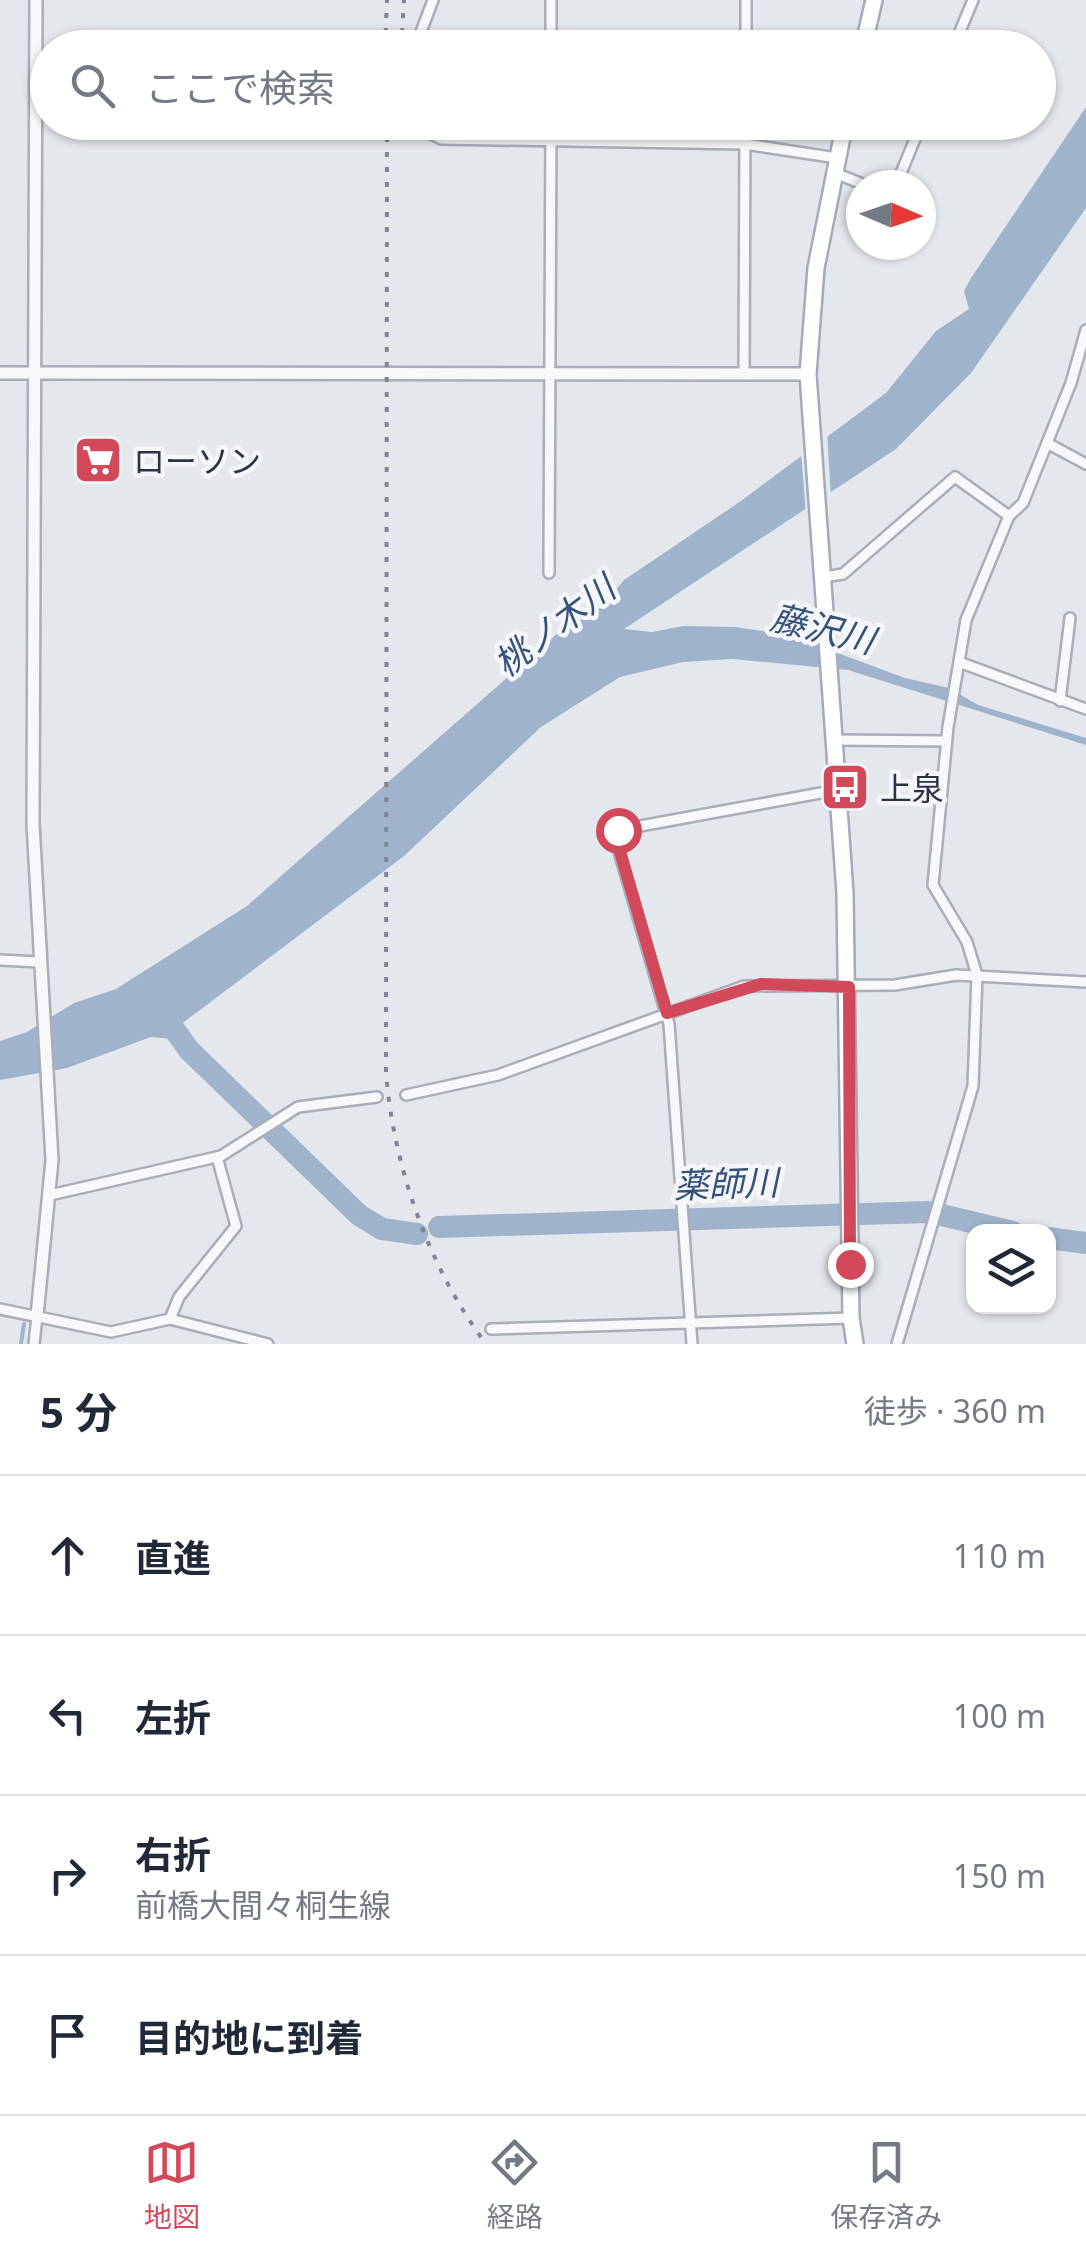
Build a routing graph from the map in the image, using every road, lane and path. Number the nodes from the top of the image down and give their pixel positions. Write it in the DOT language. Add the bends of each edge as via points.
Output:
graph roads {
  1 [pos="36,0"];
  2 [pos="433,0"];
  3 [pos="552,0"];
  4 [pos="746,0"];
  5 [pos="874,0"];
  6 [pos="973,0"];
  7 [pos="36,30"];
  8 [pos="422,30"];
  9 [pos="551,30"];
  10 [pos="746,30"];
  11 [pos="867,30"];
  12 [pos="960,30"];
  13 [pos="36,140"];
  14 [pos="441,140"];
  15 [pos="745,140"];
  16 [pos="841,140"];
  17 [pos="915,140"];
  18 [pos="551,143"];
  19 [pos="745,144"];
  20 [pos="835,165"];
  21 [pos="902,170"];
  22 [pos="846,172"];
  23 [pos="1086,330"];
  24 [pos="0,372"];
  25 [pos="549,372"];
  26 [pos="35,374"];
  27 [pos="744,374"];
  28 [pos="808,374"];
  29 [pos="1071,383"];
  30 [pos="1086,387"];
  31 [pos="1048,442"];
  32 [pos="1086,464"];
  33 [pos="1010,516"];
  34 [pos="549,574"];
  35 [pos="824,576"];
  36 [pos="1070,618"];
  37 [pos="958,664"];
  38 [pos="1060,701"];
  39 [pos="1086,709"];
  40 [pos="834,740"];
  41 [pos="946,741"];
  42 [pos="838,790"];
  43 [pos="0,960"];
  44 [pos="38,962"];
  45 [pos="978,976"];
  46 [pos="1086,982"];
  47 [pos="849,987"];
  48 [pos="667,1013"];
  49 [pos="406,1095"];
  50 [pos="376,1097"];
  51 [pos="217,1157"];
  52 [pos="50,1195"];
  53 [pos="0,1309"];
  54 [pos="37,1316"];
  55 [pos="851,1318"];
  56 [pos="170,1319"];
  57 [pos="690,1321"];
  58 [pos="491,1328"];
  59 [pos="228,1340"];
  60 [pos="34,1344"];
  61 [pos="268,1344"];
  62 [pos="692,1344"];
  63 [pos="855,1344"];
  64 [pos="897,1344"];
  1 -- 7 [label="street"];
  2 -- 8 [label="street"];
  3 -- 9 [label="street"];
  4 -- 10 [label="street"];
  5 -- 11 [label="main road"];
  6 -- 12 [label="street"];
  13 -- 26 [label="street"];
  14 -- 18 [label="street"];
  15 -- 19 [label="street"];
  16 -- 20 [label="main road"];
  17 -- 21 [label="street"];
  18 -- 19 [label="street"];
  18 -- 25 [label="street"];
  19 -- 20 [label="street"];
  19 -- 27 [label="street"];
  20 -- 22 [label="street"];
  20 -- 28 [label="main road" via="811,298"];
  23 -- 29 [label="street"];
  24 -- 26 [label="street"];
  25 -- 26 [label="street"];
  25 -- 27 [label="street"];
  25 -- 34 [label="street"];
  26 -- 44 [label="street"];
  27 -- 28 [label="street"];
  28 -- 35 [label="main road"];
  29 -- 30 [label="street"];
  29 -- 31 [label="street"];
  31 -- 32 [label="street"];
  31 -- 33 [label="street"];
  33 -- 35 [label="street" via="955,477 843,574"];
  33 -- 37 [label="street" via="973,600"];
  35 -- 40 [label="main road"];
  36 -- 38 [label="street"];
  37 -- 38 [label="street"];
  37 -- 41 [label="street"];
  38 -- 39 [label="street"];
  40 -- 41 [label="street"];
  40 -- 42 [label="main road"];
  41 -- 45 [label="street" via="933,885 967,942"];
  42 -- 47 [label="main road"];
  42 -- 48 [label="street" via="614,831"];
  43 -- 44 [label="street"];
  44 -- 52 [label="street"];
  45 -- 46 [label="street"];
  45 -- 47 [label="street"];
  45 -- 64 [label="street" via="972,1094"];
  47 -- 48 [label="street" via="761,984"];
  47 -- 55 [label="main road"];
  48 -- 49 [label="street" via="498,1075"];
  48 -- 57 [label="street"];
  50 -- 51 [label="street" via="308,1104"];
  51 -- 52 [label="street"];
  51 -- 56 [label="street" via="236,1226 179,1297"];
  52 -- 54 [label="street"];
  53 -- 54 [label="street"];
  54 -- 56 [label="street" via="110,1332"];
  54 -- 60 [label="street"];
  55 -- 57 [label="street"];
  55 -- 63 [label="main road"];
  56 -- 59 [label="street"];
  57 -- 58 [label="street"];
  57 -- 62 [label="street"];
  59 -- 61 [label="street"];
}
